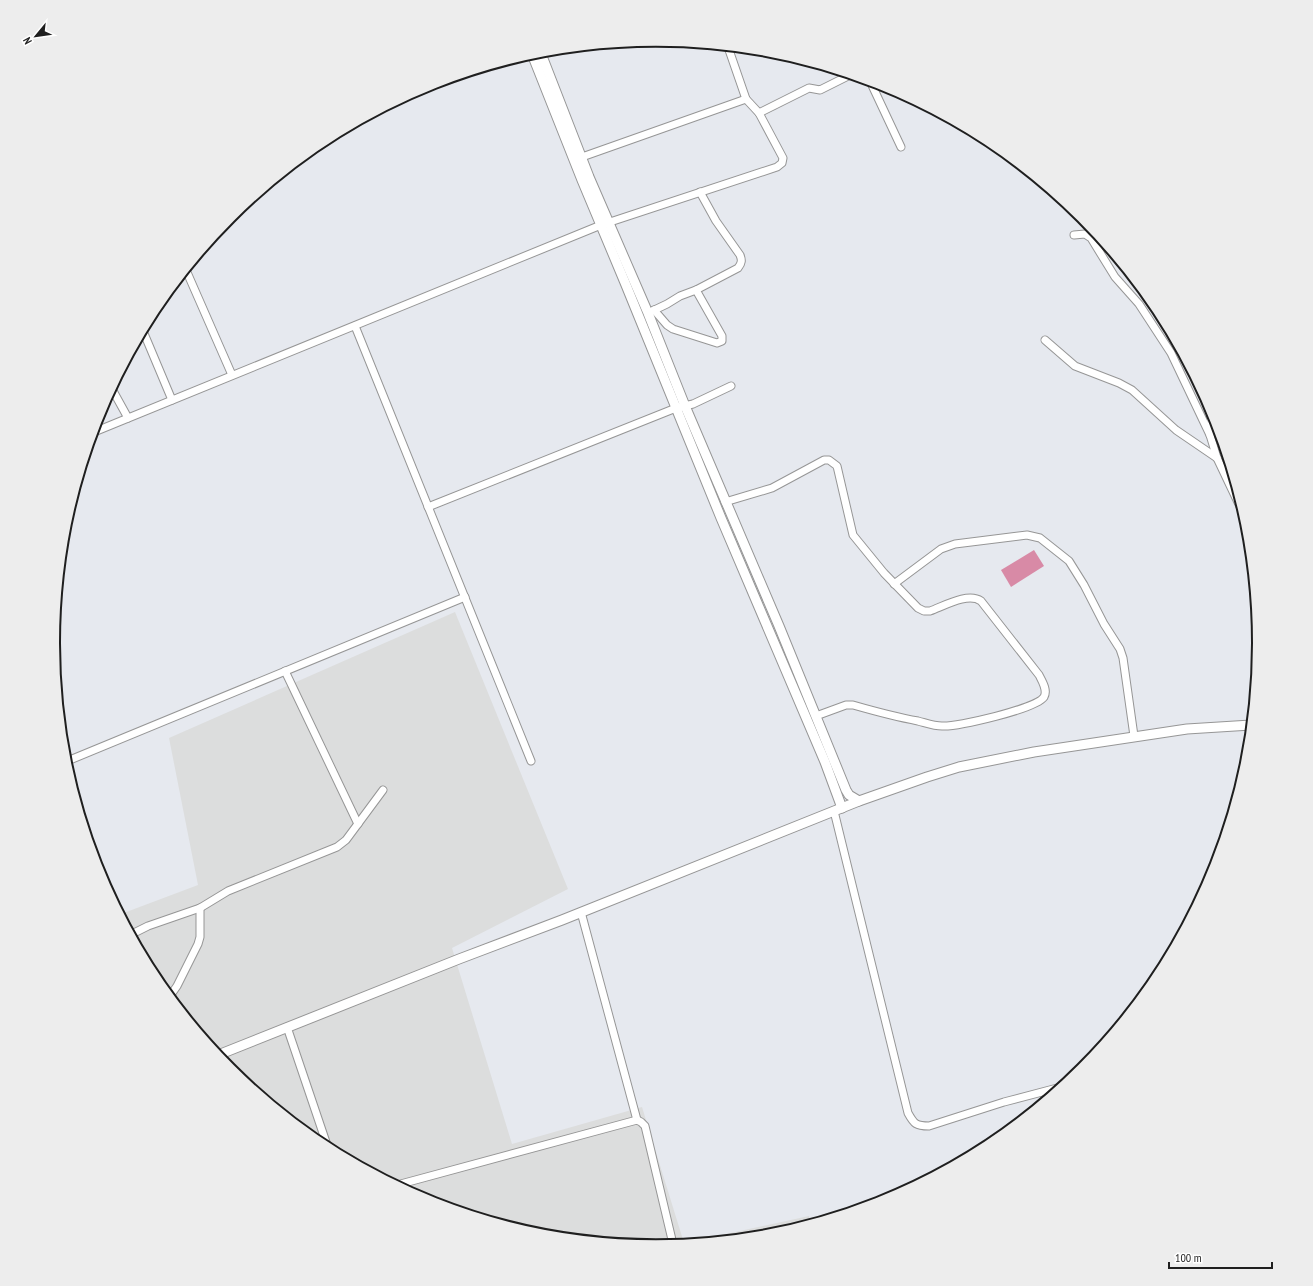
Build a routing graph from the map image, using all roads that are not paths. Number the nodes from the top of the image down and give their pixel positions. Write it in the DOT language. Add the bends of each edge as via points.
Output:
graph roads {
  1 [pos="730,52"];
  2 [pos="543,58"];
  3 [pos="534,59"];
  4 [pos="844,78"];
  5 [pos="874,88"];
  6 [pos="746,99"];
  7 [pos="758,113"];
  8 [pos="901,146"];
  9 [pos="582,157"];
  10 [pos="700,192"];
  11 [pos="605,224"];
  12 [pos="1074,235"];
  13 [pos="188,275"];
  14 [pos="696,290"];
  15 [pos="651,311"];
  16 [pos="355,326"];
  17 [pos="145,337"];
  18 [pos="1045,340"];
  19 [pos="232,376"];
  20 [pos="731,386"];
  21 [pos="115,395"];
  22 [pos="172,400"];
  23 [pos="681,407"];
  24 [pos="128,418"];
  25 [pos="1211,425"];
  26 [pos="100,429"];
  27 [pos="1210,435"];
  28 [pos="1217,458"];
  29 [pos="1232,488"];
  30 [pos="725,502"];
  31 [pos="428,507"];
  32 [pos="894,584"];
  33 [pos="465,597"];
  34 [pos="285,671"];
  35 [pos="816,716"];
  36 [pos="1246,725"];
  37 [pos="1134,736"];
  38 [pos="72,759"];
  39 [pos="531,761"];
  40 [pos="383,790"];
  41 [pos="859,801"];
  42 [pos="838,810"];
  43 [pos="358,824"];
  44 [pos="200,908"];
  45 [pos="581,912"];
  46 [pos="135,932"];
  47 [pos="173,991"];
  48 [pos="287,1027"];
  49 [pos="224,1053"];
  50 [pos="1050,1090"];
  51 [pos="637,1120"];
  52 [pos="325,1139"];
  53 [pos="404,1183"];
  54 [pos="672,1239"];
  1 -- 6 [label="street"];
  2 -- 9 [label="street"];
  3 -- 11 [label="street" via="582,180"];
  4 -- 7 [label="street" via="820,90 809,88"];
  5 -- 8 [label="street"];
  6 -- 7 [label="street"];
  6 -- 9 [label="street"];
  7 -- 10 [label="street" via="783,158 782,164"];
  9 -- 11 [label="street"];
  10 -- 11 [label="street"];
  10 -- 14 [label="street" via="742,260 738,268"];
  11 -- 15 [label="street"];
  11 -- 16 [label="street"];
  11 -- 23 [label="street"];
  12 -- 27 [label="street" via="1085,234 1091,238 1115,277 1139,304 1171,354"];
  13 -- 19 [label="street"];
  14 -- 15 [label="street"];
  14 -- 15 [label="street" via="722,336 722,341 717,343 674,329"];
  15 -- 23 [label="street"];
  16 -- 19 [label="street"];
  16 -- 31 [label="street"];
  17 -- 22 [label="street"];
  18 -- 28 [label="street" via="1075,366 1132,390 1176,430"];
  19 -- 22 [label="street"];
  20 -- 23 [label="street" via="694,404"];
  21 -- 24 [label="street"];
  22 -- 24 [label="street"];
  23 -- 30 [label="street"];
  23 -- 31 [label="street"];
  23 -- 42 [label="street" via="721,518 825,762"];
  24 -- 26 [label="street"];
  25 -- 27 [label="street"];
  27 -- 28 [label="street"];
  28 -- 29 [label="street"];
  30 -- 32 [label="street" via="772,488 824,460 830,460 837,466 853,535"];
  30 -- 35 [label="street"];
  31 -- 33 [label="street"];
  32 -- 35 [label="street" via="924,611 965,598 976,598 981,601 1039,675 1046,692 1043,698 1004,714 956,725 942,726 853,705"];
  32 -- 37 [label="street" via="941,549 954,544 1026,535 1040,538 1069,561 1120,649"];
  33 -- 34 [label="street"];
  33 -- 39 [label="street"];
  34 -- 38 [label="street"];
  34 -- 43 [label="street"];
  35 -- 41 [label="street" via="846,790"];
  36 -- 37 [label="street"];
  37 -- 41 [label="street" via="966,765"];
  40 -- 43 [label="street"];
  41 -- 42 [label="street"];
  42 -- 45 [label="street"];
  42 -- 50 [label="street" via="908,1113 913,1122 919,1126 929,1126"];
  43 -- 44 [label="street" via="337,847 228,891"];
  44 -- 46 [label="street"];
  44 -- 47 [label="street" via="198,944"];
  45 -- 48 [label="street"];
  45 -- 51 [label="street"];
  48 -- 49 [label="street"];
  48 -- 52 [label="street"];
  51 -- 53 [label="street"];
  51 -- 54 [label="street" via="645,1126"];
}
